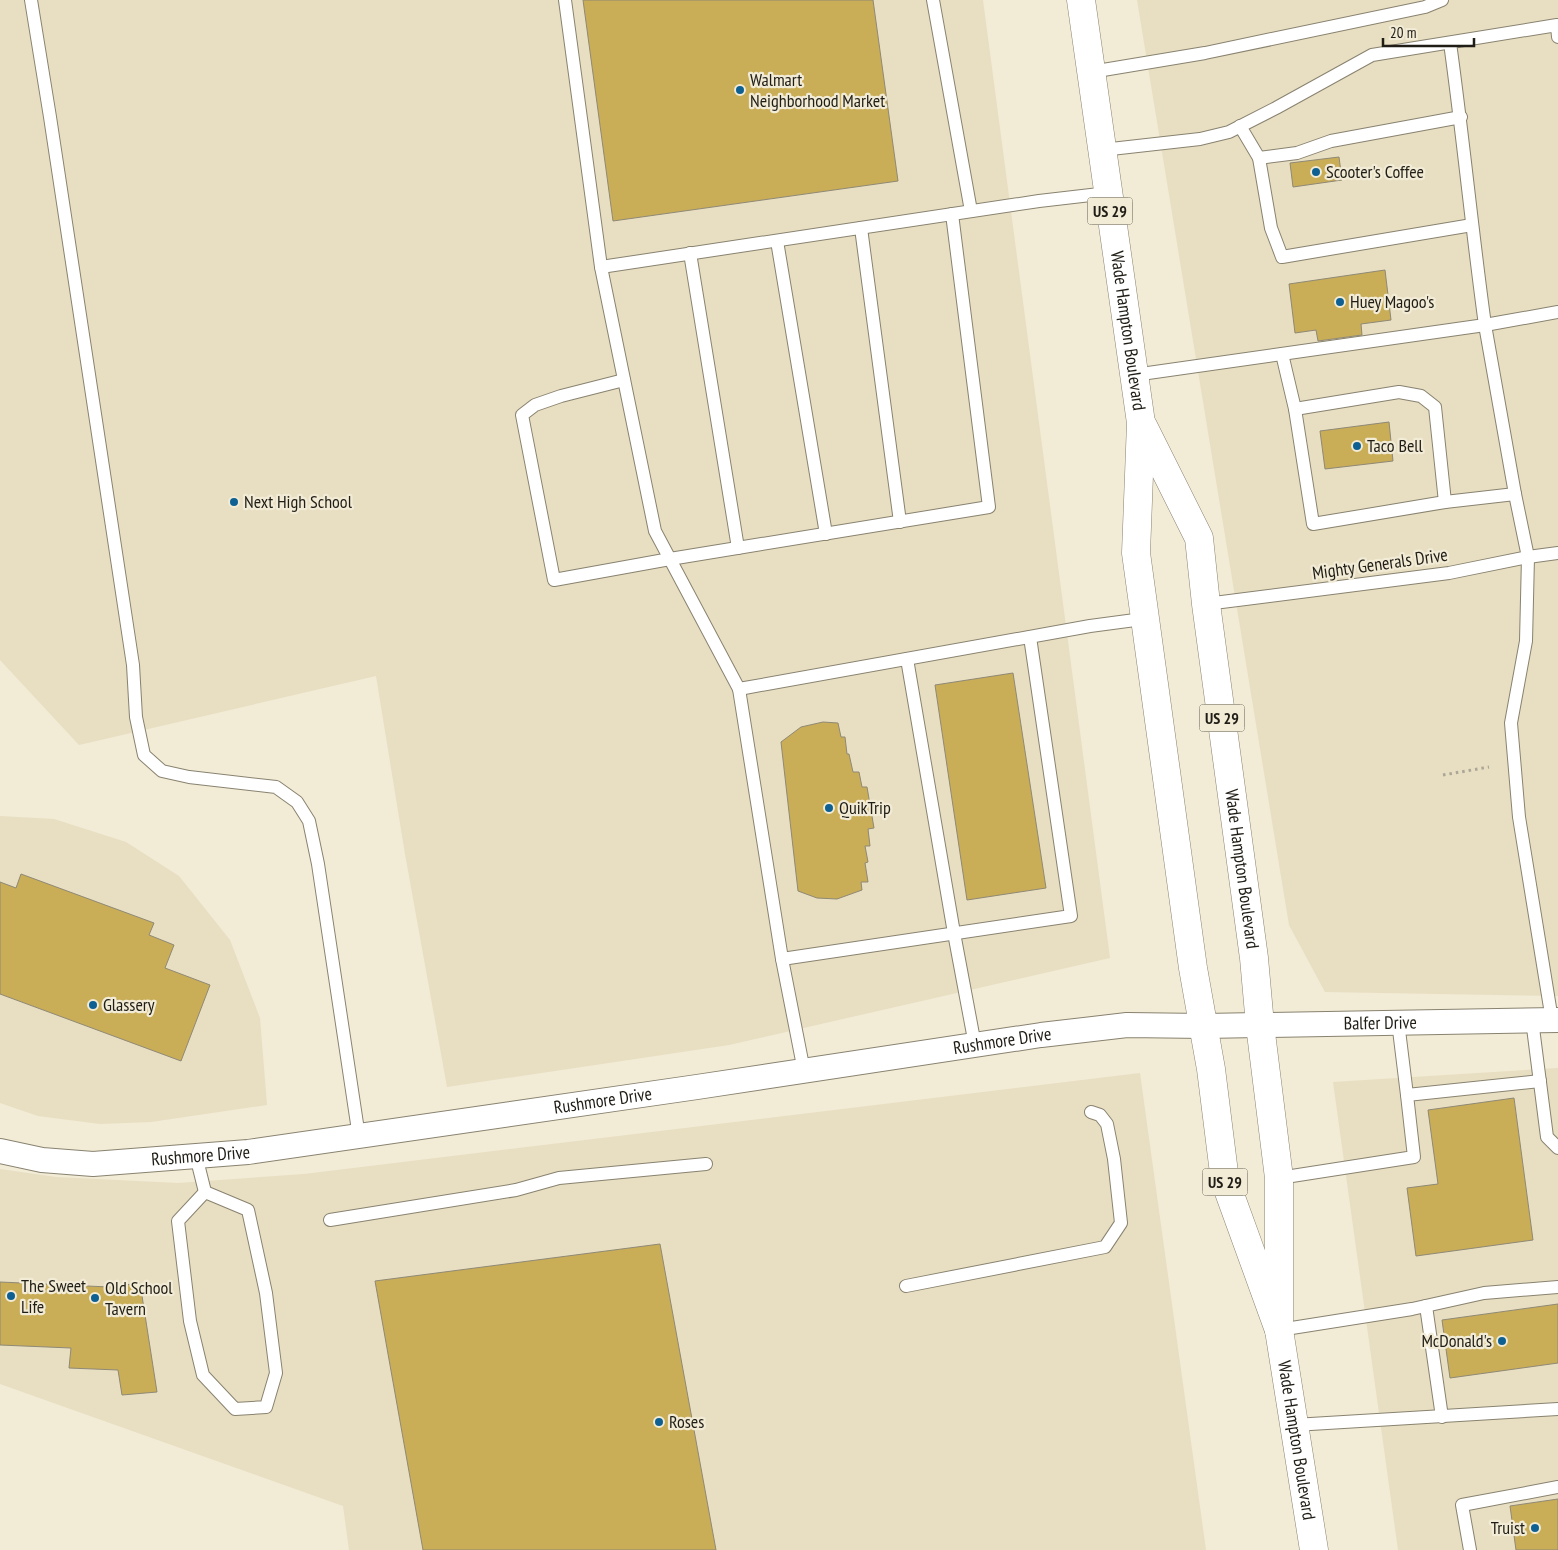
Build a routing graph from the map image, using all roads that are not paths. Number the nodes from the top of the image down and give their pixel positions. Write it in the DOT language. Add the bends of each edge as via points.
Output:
graph roads {
  1 [pos="31,0"];
  2 [pos="565,0"];
  3 [pos="932,0"];
  4 [pos="1081,0"];
  5 [pos="1442,0"];
  6 [pos="1558,37"];
  7 [pos="1450,42"];
  8 [pos="1091,72"];
  9 [pos="1460,117"];
  10 [pos="1240,126"];
  11 [pos="1102,150"];
  12 [pos="1259,158"];
  13 [pos="1108,194"];
  14 [pos="971,211"];
  15 [pos="952,214"];
  16 [pos="1472,225"];
  17 [pos="861,228"];
  18 [pos="777,240"];
  19 [pos="690,254"];
  20 [pos="600,267"];
  21 [pos="1558,312"];
  22 [pos="1485,324"];
  23 [pos="1282,354"];
  24 [pos="1134,375"];
  25 [pos="624,380"];
  26 [pos="1294,409"];
  27 [pos="1141,423"];
  28 [pos="1515,494"];
  29 [pos="1445,502"];
  30 [pos="900,522"];
  31 [pos="826,534"];
  32 [pos="738,548"];
  33 [pos="1558,553"];
  34 [pos="1528,557"];
  35 [pos="670,559"];
  36 [pos="1206,604"];
  37 [pos="1145,621"];
  38 [pos="1030,637"];
  39 [pos="907,659"];
  40 [pos="739,690"];
  41 [pos="954,933"];
  42 [pos="782,959"];
  43 [pos="1547,1020"];
  44 [pos="1398,1022"];
  45 [pos="1260,1025"];
  46 [pos="1204,1026"];
  47 [pos="975,1045"];
  48 [pos="804,1071"];
  49 [pos="1540,1081"];
  50 [pos="1407,1094"];
  51 [pos="1091,1112"];
  52 [pos="360,1137"];
  53 [pos="1558,1148"];
  54 [pos="0,1151"];
  55 [pos="196,1156"];
  56 [pos="706,1164"];
  57 [pos="1279,1178"];
  58 [pos="205,1192"];
  59 [pos="330,1220"];
  60 [pos="906,1286"];
  61 [pos="1558,1287"];
  62 [pos="1426,1306"];
  63 [pos="1279,1330"];
  64 [pos="1558,1409"];
  65 [pos="1442,1417"];
  66 [pos="1294,1425"];
  67 [pos="1558,1487"];
  68 [pos="1314,1550"];
  69 [pos="1470,1550"];
  1 -- 52 [label="lane" via="132,655 136,717 144,755 162,771 276,787 297,802 309,821"];
  2 -- 20 [label="lane"];
  3 -- 14 [label="lane"];
  4 -- 8 [label="main road, Wade Hampton Boulevard / US 29"];
  5 -- 8 [label="lane" via="1425,7 1224,49"];
  6 -- 7 [label="lane" via="1557,25"];
  7 -- 9 [label="lane"];
  7 -- 10 [label="lane" via="1372,55"];
  8 -- 11 [label="main road, Wade Hampton Boulevard / US 29"];
  9 -- 12 [label="lane" via="1331,141 1297,153"];
  9 -- 16 [label="lane"];
  10 -- 11 [label="lane" via="1200,139"];
  10 -- 12 [label="lane"];
  11 -- 13 [label="main road, Wade Hampton Boulevard / US 29"];
  12 -- 16 [label="lane" via="1271,228 1282,257"];
  13 -- 14 [label="lane"];
  13 -- 24 [label="main road, Wade Hampton Boulevard / US 29"];
  14 -- 15 [label="lane"];
  15 -- 17 [label="lane"];
  15 -- 30 [label="lane" via="989,507"];
  16 -- 22 [label="lane"];
  17 -- 18 [label="lane"];
  17 -- 30 [label="lane"];
  18 -- 19 [label="lane"];
  18 -- 31 [label="lane"];
  19 -- 20 [label="lane"];
  19 -- 32 [label="lane"];
  20 -- 25 [label="lane"];
  21 -- 22 [label="lane"];
  22 -- 23 [label="lane"];
  22 -- 28 [label="lane"];
  23 -- 24 [label="lane"];
  23 -- 26 [label="lane"];
  24 -- 27 [label="main road, Wade Hampton Boulevard / US 29"];
  25 -- 35 [label="lane" via="655,531"];
  25 -- 35 [label="lane" via="561,396 535,405 522,415 554,580"];
  26 -- 29 [label="lane" via="1399,392 1421,396 1435,407"];
  26 -- 29 [label="lane" via="1313,524"];
  27 -- 36 [label="main road, Wade Hampton Boulevard / US 29" via="1199,538"];
  27 -- 37 [label="main road, Wade Hampton Boulevard / US 29" via="1136,553"];
  28 -- 29 [label="lane"];
  28 -- 34 [label="lane"];
  30 -- 31 [label="lane"];
  31 -- 32 [label="lane"];
  32 -- 35 [label="lane"];
  33 -- 34 [label="lane, Mighty Generals Drive"];
  34 -- 36 [label="lane, Mighty Generals Drive" via="1449,573"];
  34 -- 43 [label="lane" via="1526,641 1511,723 1518,817"];
  35 -- 40 [label="lane"];
  36 -- 45 [label="main road, Wade Hampton Boulevard / US 29" via="1254,958"];
  37 -- 38 [label="lane" via="1090,626"];
  37 -- 46 [label="main road, Wade Hampton Boulevard / US 29"];
  38 -- 39 [label="lane"];
  38 -- 41 [label="lane" via="1071,916"];
  39 -- 40 [label="lane"];
  39 -- 41 [label="lane"];
  40 -- 42 [label="lane"];
  41 -- 42 [label="lane"];
  41 -- 47 [label="lane"];
  42 -- 48 [label="lane"];
  43 -- 44 [label="street, Balfer Drive"];
  43 -- 49 [label="lane"];
  44 -- 45 [label="street, Balfer Drive"];
  44 -- 50 [label="lane"];
  45 -- 46 [label="street, Balfer Drive"];
  45 -- 57 [label="main road, Wade Hampton Boulevard / US 29"];
  46 -- 47 [label="street, Rushmore Drive" via="1127,1026"];
  46 -- 63 [label="main road, Wade Hampton Boulevard / US 29" via="1225,1181"];
  47 -- 48 [label="street, Rushmore Drive"];
  48 -- 52 [label="street, Rushmore Drive"];
  49 -- 50 [label="lane"];
  49 -- 53 [label="lane" via="1547,1137"];
  50 -- 57 [label="lane" via="1414,1157"];
  51 -- 60 [label="lane" via="1100,1115 1107,1124 1121,1223 1105,1247"];
  52 -- 55 [label="street, Rushmore Drive"];
  54 -- 55 [label="street, Rushmore Drive" via="42,1160 93,1164"];
  55 -- 58 [label="lane"];
  56 -- 59 [label="lane" via="559,1178 516,1190"];
  57 -- 63 [label="main road, Wade Hampton Boulevard / US 29"];
  58 -- 58 [label="lane" via="178,1221 190,1321 203,1375 235,1409 266,1407 276,1373 266,1293 248,1210"];
  61 -- 62 [label="lane" via="1484,1293"];
  62 -- 63 [label="lane"];
  62 -- 65 [label="lane"];
  63 -- 66 [label="main road, Wade Hampton Boulevard / US 29"];
  64 -- 65 [label="lane"];
  65 -- 66 [label="lane"];
  66 -- 68 [label="main road, Wade Hampton Boulevard / US 29"];
  67 -- 69 [label="lane" via="1462,1505"];
}
